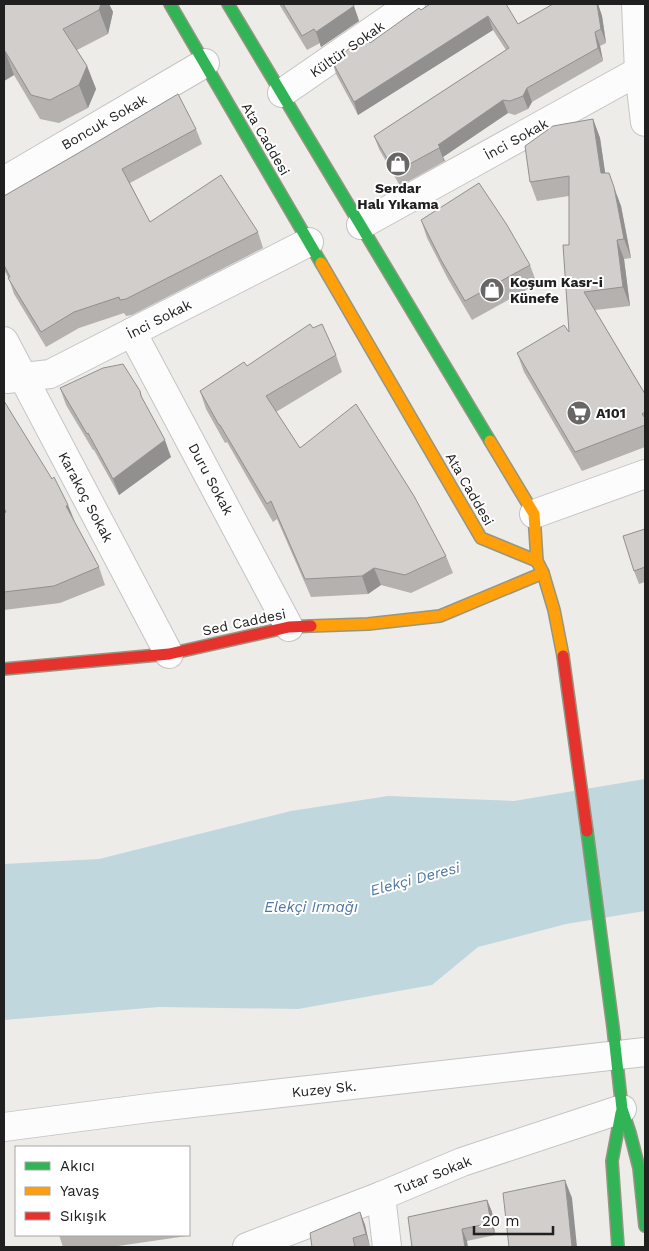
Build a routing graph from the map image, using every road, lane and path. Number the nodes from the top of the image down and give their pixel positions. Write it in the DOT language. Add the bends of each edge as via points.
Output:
graph roads {
  1 [pos="170,4"];
  2 [pos="228,4"];
  3 [pos="411,4"];
  4 [pos="636,4"];
  5 [pos="204,63"];
  6 [pos="642,70"];
  7 [pos="282,93"];
  8 [pos="645,122"];
  9 [pos="4,181"];
  10 [pos="361,225"];
  11 [pos="309,242"];
  12 [pos="132,332"];
  13 [pos="4,341"];
  14 [pos="14,379"];
  15 [pos="645,474"];
  16 [pos="534,514"];
  17 [pos="536,561"];
  18 [pos="543,573"];
  19 [pos="289,627"];
  20 [pos="168,654"];
  21 [pos="4,669"];
  22 [pos="645,1052"];
  23 [pos="616,1056"];
  24 [pos="622,1110"];
  25 [pos="4,1127"];
  26 [pos="381,1196"];
  27 [pos="645,1226"];
  28 [pos="247,1247"];
  29 [pos="387,1247"];
  30 [pos="618,1247"];
  1 -- 5 [label="main road, Ata Caddesi"];
  2 -- 7 [label="main road"];
  3 -- 7 [label="street, Kültür Sokak"];
  4 -- 6 [label="street"];
  5 -- 9 [label="street, Boncuk Sokak"];
  5 -- 11 [label="main road, Ata Caddesi"];
  6 -- 8 [label="street"];
  6 -- 10 [label="street, İnci Sokak"];
  7 -- 10 [label="main road"];
  10 -- 16 [label="main road"];
  11 -- 12 [label="street, İnci Sokak"];
  11 -- 17 [label="main road, Ata Caddesi" via="480,538"];
  12 -- 14 [label="street, İnci Sokak" via="50,374"];
  12 -- 19 [label="street, Duru Sokak"];
  13 -- 14 [label="street, Karakoç Sokak"];
  14 -- 20 [label="street, Karakoç Sokak"];
  15 -- 16 [label="street"];
  16 -- 17 [label="main road"];
  17 -- 18 [label="main road"];
  18 -- 19 [label="main road, Sed Caddesi" via="440,616 368,624"];
  18 -- 23 [label="main road" via="562,647"];
  19 -- 20 [label="main road, Sed Caddesi"];
  20 -- 21 [label="main road, Sed Caddesi"];
  22 -- 23 [label="street, Kuzey Sk."];
  23 -- 24 [label="main road"];
  23 -- 25 [label="street, Kuzey Sk."];
  24 -- 26 [label="street, Tutar Sokak" via="462,1162"];
  24 -- 27 [label="main road" via="639,1168"];
  24 -- 30 [label="main road" via="612,1161"];
  26 -- 28 [label="street, Tutar Sokak"];
  26 -- 29 [label="street"];
}
